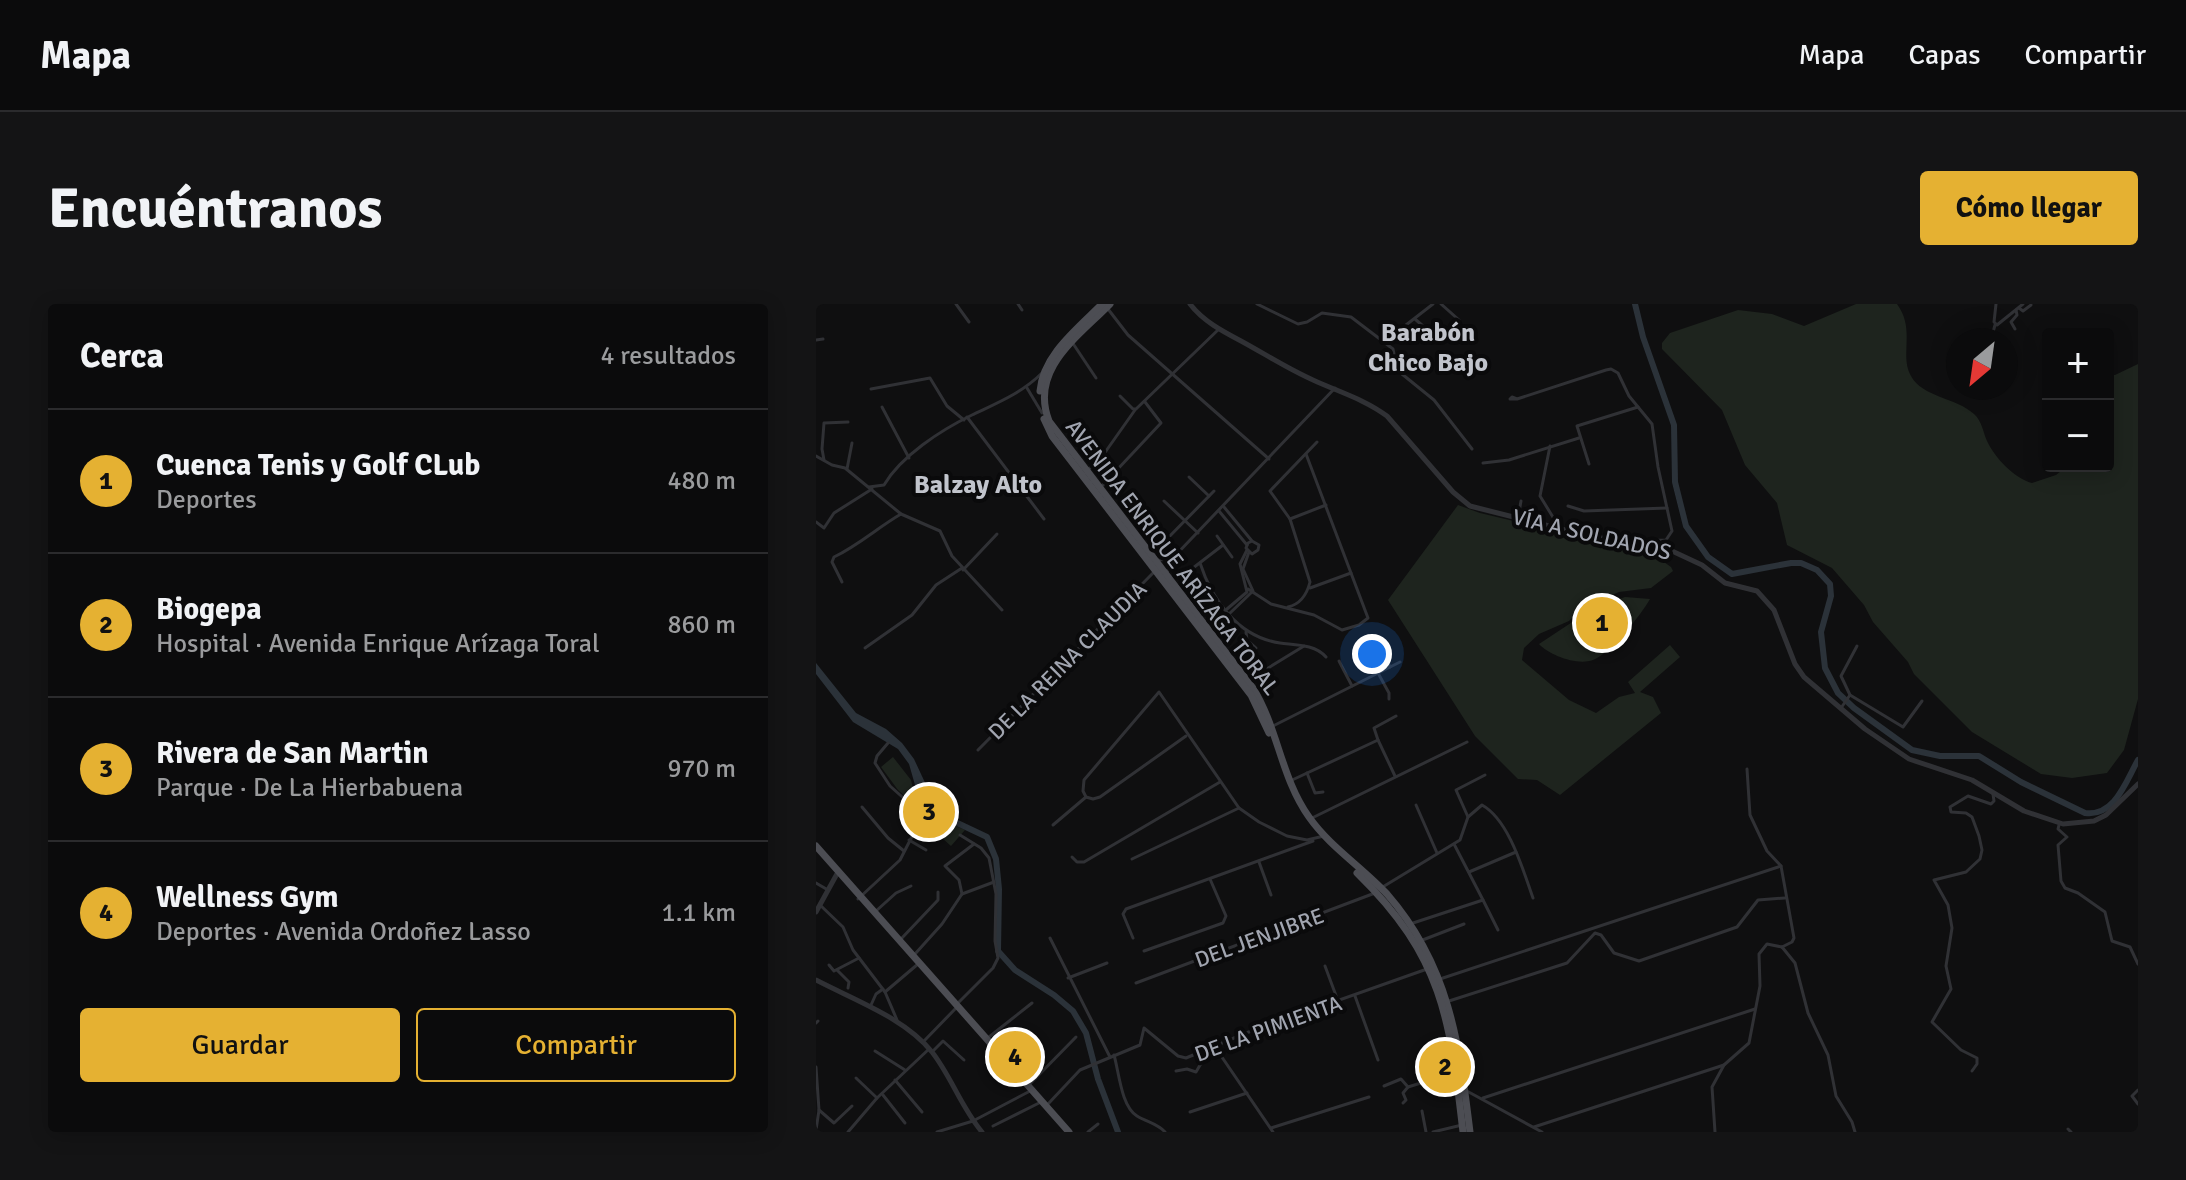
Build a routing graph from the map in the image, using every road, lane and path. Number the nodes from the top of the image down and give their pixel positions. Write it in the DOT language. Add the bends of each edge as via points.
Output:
graph roads {
  1 [pos="956,304"];
  2 [pos="1018,304"];
  3 [pos="1190,304"];
  4 [pos="1257,304"];
  5 [pos="1433,304"];
  6 [pos="1441,304"];
  7 [pos="1996,304"];
  8 [pos="2023,304"];
  9 [pos="1106,305"];
  10 [pos="2031,305"];
  11 [pos="2017,309"];
  12 [pos="1022,310"];
  13 [pos="1415,319"];
  14 [pos="969,322"];
  15 [pos="1995,325"];
  16 [pos="1994,328"];
  17 [pos="2014,328"];
  18 [pos="1219,329"];
  19 [pos="823,339"];
  20 [pos="816,340"];
  21 [pos="1072,342"];
  22 [pos="1384,342"];
  23 [pos="1043,371"];
  24 [pos="1174,373"];
  25 [pos="1096,378"];
  26 [pos="1027,388"];
  27 [pos="1335,388"];
  28 [pos="871,389"];
  29 [pos="1120,396"];
  30 [pos="1517,399"];
  31 [pos="1144,401"];
  32 [pos="882,407"];
  33 [pos="1638,407"];
  34 [pos="1135,410"];
  35 [pos="1042,413"];
  36 [pos="966,418"];
  37 [pos="848,422"];
  38 [pos="1579,438"];
  39 [pos="1317,442"];
  40 [pos="852,443"];
  41 [pos="1550,446"];
  42 [pos="1472,449"];
  43 [pos="1306,454"];
  44 [pos="816,456"];
  45 [pos="909,458"];
  46 [pos="1269,459"];
  47 [pos="824,460"];
  48 [pos="1483,463"];
  49 [pos="1589,464"];
  50 [pos="847,469"];
  51 [pos="1083,469"];
  52 [pos="1189,477"];
  53 [pos="870,488"];
  54 [pos="1100,488"];
  55 [pos="1214,491"];
  56 [pos="1209,496"];
  57 [pos="1164,501"];
  58 [pos="1521,501"];
  59 [pos="1326,505"];
  60 [pos="1224,506"];
  61 [pos="1568,506"];
  62 [pos="1668,508"];
  63 [pos="1219,511"];
  64 [pos="901,514"];
  65 [pos="1518,518"];
  66 [pos="1044,519"];
  67 [pos="1149,519"];
  68 [pos="1290,519"];
  69 [pos="1184,520"];
  70 [pos="816,522"];
  71 [pos="1559,528"];
  72 [pos="1198,533"];
  73 [pos="997,534"];
  74 [pos="1217,536"];
  75 [pos="1168,538"];
  76 [pos="1252,541"];
  77 [pos="1163,543"];
  78 [pos="1626,543"];
  79 [pos="1223,545"];
  80 [pos="1248,549"];
  81 [pos="1232,557"];
  82 [pos="1172,559"];
  83 [pos="1157,560"];
  84 [pos="1200,563"];
  85 [pos="963,569"];
  86 [pos="1188,569"];
  87 [pos="1155,571"];
  88 [pos="1167,573"];
  89 [pos="1351,573"];
  90 [pos="842,582"];
  91 [pos="1308,589"];
  92 [pos="1250,590"];
  93 [pos="1284,608"];
  94 [pos="1002,610"];
  95 [pos="1228,612"];
  96 [pos="1246,631"];
  97 [pos="1304,646"];
  98 [pos="1857,646"];
  99 [pos="865,648"];
  100 [pos="1256,648"];
  101 [pos="1384,653"];
  102 [pos="1326,657"];
  103 [pos="1339,661"];
  104 [pos="1400,662"];
  105 [pos="1390,667"];
  106 [pos="1260,673"];
  107 [pos="1378,673"];
  108 [pos="1352,686"];
  109 [pos="1849,697"];
  110 [pos="1389,699"];
  111 [pos="1922,701"];
  112 [pos="1842,706"];
  113 [pos="1396,716"];
  114 [pos="1270,727"];
  115 [pos="1187,735"];
  116 [pos="1378,740"];
  117 [pos="1467,742"];
  118 [pos="888,743"];
  119 [pos="978,750"];
  120 [pos="1747,769"];
  121 [pos="1307,773"];
  122 [pos="1485,775"];
  123 [pos="1396,777"];
  124 [pos="1290,781"];
  125 [pos="1220,782"];
  126 [pos="2138,784"];
  127 [pos="1992,791"];
  128 [pos="1323,792"];
  129 [pos="1086,797"];
  130 [pos="1416,805"];
  131 [pos="862,807"];
  132 [pos="1239,808"];
  133 [pos="1468,817"];
  134 [pos="1310,819"];
  135 [pos="2063,824"];
  136 [pos="1053,825"];
  137 [pos="960,835"];
  138 [pos="1319,838"];
  139 [pos="909,840"];
  140 [pos="974,844"];
  141 [pos="1454,844"];
  142 [pos="816,846"];
  143 [pos="926,850"];
  144 [pos="904,851"];
  145 [pos="1516,852"];
  146 [pos="816,853"];
  147 [pos="1437,853"];
  148 [pos="1072,857"];
  149 [pos="1132,859"];
  150 [pos="1259,862"];
  151 [pos="1781,866"];
  152 [pos="1469,872"];
  153 [pos="837,874"];
  154 [pos="1210,879"];
  155 [pos="994,882"];
  156 [pos="816,883"];
  157 [pos="911,886"];
  158 [pos="828,890"];
  159 [pos="1379,890"];
  160 [pos="938,892"];
  161 [pos="962,894"];
  162 [pos="1271,895"];
  163 [pos="859,898"];
  164 [pos="1533,898"];
  165 [pos="1785,898"];
  166 [pos="1483,900"];
  167 [pos="820,905"];
  168 [pos="871,911"];
  169 [pos="816,912"];
  170 [pos="1410,924"];
  171 [pos="1464,924"];
  172 [pos="1498,930"];
  173 [pos="1050,938"];
  174 [pos="1133,938"];
  175 [pos="1420,941"];
  176 [pos="898,942"];
  177 [pos="1782,947"];
  178 [pos="1144,951"];
  179 [pos="912,957"];
  180 [pos="859,958"];
  181 [pos="1107,963"];
  182 [pos="918,964"];
  183 [pos="2138,964"];
  184 [pos="829,965"];
  185 [pos="1325,966"];
  186 [pos="1432,967"];
  187 [pos="837,970"];
  188 [pos="1068,978"];
  189 [pos="1440,979"];
  190 [pos="816,980"];
  191 [pos="1136,983"];
  192 [pos="848,988"];
  193 [pos="884,991"];
  194 [pos="1355,996"];
  195 [pos="1338,1001"];
  196 [pos="1448,1001"];
  197 [pos="1032,1003"];
  198 [pos="957,1006"];
  199 [pos="869,1008"];
  200 [pos="1755,1009"];
  201 [pos="899,1024"];
  202 [pos="1029,1031"];
  203 [pos="1076,1037"];
  204 [pos="986,1039"];
  205 [pos="923,1043"];
  206 [pos="1215,1047"];
  207 [pos="875,1051"];
  208 [pos="931,1051"];
  209 [pos="1203,1053"];
  210 [pos="1112,1056"];
  211 [pos="1004,1059"];
  212 [pos="964,1060"];
  213 [pos="1378,1060"];
  214 [pos="1724,1065"];
  215 [pos="816,1067"];
  216 [pos="905,1070"];
  217 [pos="1176,1071"];
  218 [pos="1972,1071"];
  219 [pos="1456,1072"];
  220 [pos="856,1078"];
  221 [pos="895,1080"];
  222 [pos="1384,1086"];
  223 [pos="1408,1087"];
  224 [pos="1030,1088"];
  225 [pos="1462,1090"];
  226 [pos="2138,1090"];
  227 [pos="882,1093"];
  228 [pos="1247,1093"];
  229 [pos="1369,1097"];
  230 [pos="877,1098"];
  231 [pos="1483,1098"];
  232 [pos="1044,1103"];
  233 [pos="1403,1103"];
  234 [pos="2138,1104"];
  235 [pos="852,1106"];
  236 [pos="842,1108"];
  237 [pos="819,1110"];
  238 [pos="1422,1111"];
  239 [pos="846,1112"];
  240 [pos="922,1112"];
  241 [pos="1190,1112"];
  242 [pos="973,1121"];
  243 [pos="905,1123"];
  244 [pos="1098,1124"];
  245 [pos="993,1126"];
  246 [pos="1534,1127"];
  247 [pos="1462,1128"];
  248 [pos="816,1130"];
  249 [pos="1272,1130"];
  250 [pos="848,1132"];
  251 [pos="937,1132"];
  252 [pos="982,1132"];
  253 [pos="1069,1132"];
  254 [pos="1088,1132"];
  255 [pos="1165,1132"];
  256 [pos="1426,1132"];
  257 [pos="1433,1132"];
  258 [pos="1470,1132"];
  259 [pos="1542,1132"];
  260 [pos="1715,1132"];
  261 [pos="1855,1132"];
  1 -- 14 [label="street"];
  2 -- 12 [label="street"];
  3 -- 18 [label="street, VÍA A SOLDADOS"];
  4 -- 22 [label="street" via="1298,324 1319,313 1348,316"];
  5 -- 13 [label="street"];
  6 -- 13 [label="street" via="1459,320 1440,341"];
  7 -- 15 [label="street"];
  8 -- 11 [label="street"];
  9 -- 21 [label="main road, AVENIDA ENRIQUE ARÍZAGA TORAL"];
  9 -- 23 [label="main road"];
  9 -- 24 [label="street" via="1128,335"];
  10 -- 11 [label="street"];
  11 -- 15 [label="street"];
  11 -- 17 [label="street" via="2011,322"];
  13 -- 22 [label="street"];
  15 -- 16 [label="street"];
  18 -- 24 [label="street"];
  18 -- 27 [label="street, VÍA A SOLDADOS"];
  19 -- 20 [label="street"];
  21 -- 25 [label="street"];
  21 -- 51 [label="main road, AVENIDA ENRIQUE ARÍZAGA TORAL" via="1052,366 1044,399 1052,425"];
  22 -- 42 [label="street" via="1395,352 1397,370 1434,400"];
  23 -- 26 [label="street"];
  23 -- 35 [label="main road, AVENIDA ENRIQUE ARÍZAGA TORAL"];
  24 -- 31 [label="street"];
  24 -- 46 [label="street"];
  26 -- 35 [label="street"];
  26 -- 36 [label="street"];
  27 -- 46 [label="street"];
  27 -- 65 [label="street, VÍA A SOLDADOS" via="1387,416 1464,502"];
  28 -- 36 [label="street" via="930,378 947,406"];
  29 -- 34 [label="street"];
  30 -- 33 [label="street" via="1611,369"];
  31 -- 34 [label="street"];
  31 -- 54 [label="street" via="1161,423"];
  32 -- 45 [label="street"];
  33 -- 38 [label="street" via="1579,424"];
  33 -- 62 [label="street" via="1653,427"];
  34 -- 51 [label="street" via="1106,451"];
  35 -- 51 [label="main road, AVENIDA ENRIQUE ARÍZAGA TORAL" via="1052,436"];
  36 -- 45 [label="street"];
  36 -- 66 [label="street"];
  37 -- 47 [label="street" via="824,423"];
  38 -- 41 [label="street"];
  38 -- 49 [label="street"];
  39 -- 43 [label="street"];
  40 -- 50 [label="street"];
  41 -- 48 [label="street"];
  41 -- 71 [label="street" via="1540,496"];
  43 -- 59 [label="street"];
  43 -- 68 [label="street" via="1270,491"];
  44 -- 47 [label="street"];
  45 -- 53 [label="street" via="884,485"];
  46 -- 60 [label="street"];
  47 -- 50 [label="street"];
  50 -- 53 [label="street"];
  51 -- 54 [label="main road, AVENIDA ENRIQUE ARÍZAGA TORAL"];
  51 -- 87 [label="main road, AVENIDA ENRIQUE ARÍZAGA TORAL"];
  52 -- 56 [label="street"];
  53 -- 64 [label="street"];
  53 -- 70 [label="street" via="834,513 824,528"];
  54 -- 83 [label="main road, AVENIDA ENRIQUE ARÍZAGA TORAL"];
  55 -- 56 [label="street"];
  56 -- 69 [label="street"];
  57 -- 69 [label="street"];
  58 -- 65 [label="street"];
  59 -- 68 [label="street"];
  59 -- 89 [label="street"];
  60 -- 63 [label="street"];
  60 -- 76 [label="street"];
  61 -- 62 [label="street" via="1584,511"];
  62 -- 78 [label="street" via="1672,531 1666,540"];
  63 -- 72 [label="street"];
  63 -- 80 [label="street"];
  64 -- 85 [label="street" via="940,531"];
  64 -- 90 [label="street" via="834,557"];
  65 -- 71 [label="street, VÍA A SOLDADOS"];
  67 -- 75 [label="street"];
  68 -- 91 [label="street"];
  69 -- 72 [label="street"];
  69 -- 75 [label="street"];
  71 -- 78 [label="street, VÍA A SOLDADOS"];
  72 -- 82 [label="street"];
  73 -- 85 [label="street"];
  74 -- 79 [label="street"];
  75 -- 77 [label="street"];
  76 -- 80 [label="street"];
  76 -- 80 [label="street" via="1259,549"];
  78 -- 112 [label="street, VÍA A SOLDADOS" via="1685,555 1725,583 1763,596 1804,677"];
  79 -- 81 [label="street"];
  79 -- 84 [label="street"];
  80 -- 92 [label="street" via="1243,569"];
  82 -- 83 [label="street"];
  82 -- 88 [label="street"];
  83 -- 88 [label="main road, AVENIDA ENRIQUE ARÍZAGA TORAL"];
  84 -- 86 [label="street"];
  84 -- 95 [label="street"];
  85 -- 94 [label="street"];
  85 -- 99 [label="street" via="936,585 912,615"];
  87 -- 114 [label="main road, AVENIDA ENRIQUE ARÍZAGA TORAL"];
  87 -- 119 [label="street, DE LA REINA CLAUDIA"];
  88 -- 114 [label="main road, AVENIDA ENRIQUE ARÍZAGA TORAL" via="1253,688"];
  89 -- 91 [label="street"];
  89 -- 93 [label="street" via="1369,615 1359,625 1342,630 1314,615"];
  91 -- 93 [label="street" via="1295,605"];
  92 -- 93 [label="street"];
  92 -- 95 [label="street"];
  95 -- 96 [label="street"];
  96 -- 97 [label="street"];
  96 -- 100 [label="street"];
  97 -- 102 [label="street"];
  97 -- 106 [label="street"];
  98 -- 109 [label="street" via="1841,676"];
  101 -- 105 [label="street"];
  103 -- 108 [label="street"];
  104 -- 105 [label="street"];
  105 -- 107 [label="street"];
  107 -- 108 [label="street"];
  107 -- 110 [label="street"];
  108 -- 114 [label="street"];
  109 -- 111 [label="street" via="1903,727"];
  109 -- 112 [label="street"];
  112 -- 127 [label="street, VÍA A SOLDADOS" via="1909,759"];
  113 -- 116 [label="street" via="1374,728"];
  114 -- 124 [label="main road, AVENIDA ENRIQUE ARÍZAGA TORAL"];
  114 -- 138 [label="main road, AVENIDA ENRIQUE ARÍZAGA TORAL" via="1294,800"];
  115 -- 125 [label="street"];
  115 -- 129 [label="street" via="1100,797"];
  115 -- 129 [label="street" via="1159,692 1084,780"];
  116 -- 121 [label="street"];
  116 -- 123 [label="street"];
  117 -- 123 [label="street"];
  118 -- 139 [label="street" via="875,763 890,786 921,815"];
  120 -- 151 [label="street" via="1752,821"];
  121 -- 124 [label="street"];
  121 -- 128 [label="street" via="1315,793"];
  122 -- 133 [label="street" via="1456,790"];
  123 -- 134 [label="street"];
  124 -- 134 [label="main road, AVENIDA ENRIQUE ARÍZAGA TORAL"];
  125 -- 132 [label="street"];
  125 -- 148 [label="street" via="1084,862"];
  126 -- 135 [label="street, VÍA A SOLDADOS" via="2106,815"];
  127 -- 135 [label="street, VÍA A SOLDADOS" via="2024,811"];
  127 -- 218 [label="street" via="1993,803 1968,796 1949,809 1972,817 1982,850 1978,863 1966,872 1934,880 1948,905 1952,928 1946,966 1952,983 1932,1022 1977,1058"];
  129 -- 136 [label="street"];
  130 -- 147 [label="street"];
  131 -- 144 [label="street"];
  132 -- 138 [label="street" via="1287,836"];
  132 -- 149 [label="street"];
  133 -- 141 [label="street" via="1462,838"];
  133 -- 145 [label="street" via="1484,806"];
  134 -- 138 [label="main road, AVENIDA ENRIQUE ARÍZAGA TORAL"];
  135 -- 183 [label="street" via="2058,829 2067,837 2058,845 2061,881 2104,910 2112,941 2130,947"];
  137 -- 140 [label="street"];
  138 -- 150 [label="street"];
  138 -- 159 [label="main road, AVENIDA ENRIQUE ARÍZAGA TORAL"];
  139 -- 143 [label="street"];
  139 -- 144 [label="street"];
  140 -- 155 [label="street" via="988,856"];
  140 -- 161 [label="street" via="946,865 959,880"];
  141 -- 147 [label="street, DEL JENJIBRE"];
  141 -- 152 [label="street"];
  142 -- 153 [label="main road"];
  144 -- 163 [label="street" via="892,870"];
  145 -- 152 [label="street"];
  145 -- 164 [label="street"];
  146 -- 153 [label="main road"];
  147 -- 159 [label="street, DEL JENJIBRE"];
  150 -- 154 [label="street"];
  150 -- 162 [label="street"];
  151 -- 165 [label="street"];
  151 -- 189 [label="street"];
  152 -- 166 [label="street"];
  153 -- 158 [label="street"];
  153 -- 163 [label="main road"];
  154 -- 174 [label="street" via="1126,909 1123,914"];
  154 -- 178 [label="street" via="1225,921"];
  155 -- 161 [label="street"];
  155 -- 198 [label="street" via="998,961"];
  156 -- 158 [label="street"];
  157 -- 168 [label="street"];
  158 -- 167 [label="street"];
  159 -- 170 [label="main road, AVENIDA ENRIQUE ARÍZAGA TORAL"];
  159 -- 186 [label="main road, AVENIDA ENRIQUE ARÍZAGA TORAL"];
  159 -- 191 [label="street, DEL JENJIBRE"];
  160 -- 176 [label="street" via="938,900"];
  161 -- 179 [label="street"];
  163 -- 168 [label="main road"];
  165 -- 177 [label="street" via="1794,938"];
  165 -- 196 [label="street" via="1758,900 1737,927 1639,961 1614,953 1595,933 1567,963"];
  166 -- 170 [label="street"];
  166 -- 172 [label="street"];
  167 -- 169 [label="street"];
  167 -- 180 [label="street" via="843,927"];
  168 -- 176 [label="main road"];
  170 -- 175 [label="main road, AVENIDA ENRIQUE ARÍZAGA TORAL"];
  171 -- 175 [label="street"];
  173 -- 188 [label="street"];
  175 -- 186 [label="main road, AVENIDA ENRIQUE ARÍZAGA TORAL"];
  176 -- 179 [label="main road"];
  177 -- 200 [label="street" via="1770,944 1759,954"];
  177 -- 261 [label="street" via="1795,963 1808,1013 1828,1055 1833,1090"];
  179 -- 182 [label="main road"];
  180 -- 187 [label="street"];
  180 -- 193 [label="street"];
  181 -- 188 [label="street"];
  182 -- 193 [label="street"];
  182 -- 198 [label="main road"];
  184 -- 187 [label="street"];
  185 -- 195 [label="street"];
  186 -- 189 [label="main road, AVENIDA ENRIQUE ARÍZAGA TORAL"];
  186 -- 194 [label="street, DE LA PIMIENTA"];
  186 -- 219 [label="main road, AVENIDA ENRIQUE ARÍZAGA TORAL"];
  187 -- 192 [label="street"];
  188 -- 210 [label="street"];
  189 -- 196 [label="main road, AVENIDA ENRIQUE ARÍZAGA TORAL"];
  190 -- 199 [label="street"];
  193 -- 199 [label="street" via="876,994"];
  193 -- 201 [label="street"];
  194 -- 195 [label="street, DE LA PIMIENTA"];
  194 -- 213 [label="street"];
  195 -- 206 [label="street, DE LA PIMIENTA"];
  196 -- 225 [label="main road, AVENIDA ENRIQUE ARÍZAGA TORAL" via="1459,1044"];
  197 -- 204 [label="street"];
  198 -- 204 [label="main road"];
  198 -- 205 [label="street"];
  199 -- 201 [label="street"];
  200 -- 214 [label="street" via="1749,1043"];
  200 -- 231 [label="street"];
  201 -- 205 [label="street"];
  202 -- 211 [label="street"];
  203 -- 224 [label="street"];
  204 -- 211 [label="main road"];
  205 -- 208 [label="street"];
  206 -- 209 [label="street, DE LA PIMIENTA"];
  206 -- 228 [label="street"];
  207 -- 216 [label="street"];
  208 -- 212 [label="street" via="943,1041"];
  208 -- 216 [label="street"];
  208 -- 242 [label="street"];
  209 -- 210 [label="street, DE LA PIMIENTA" via="1178,1056 1144,1028 1140,1045"];
  209 -- 217 [label="street" via="1196,1072"];
  210 -- 232 [label="street, DE LA PIMIENTA" via="1072,1076"];
  210 -- 255 [label="street" via="1132,1113"];
  211 -- 224 [label="main road"];
  214 -- 246 [label="street"];
  214 -- 260 [label="street" via="1712,1087"];
  215 -- 237 [label="street"];
  216 -- 221 [label="street"];
  219 -- 223 [label="street"];
  219 -- 225 [label="main road, AVENIDA ENRIQUE ARÍZAGA TORAL"];
  220 -- 230 [label="street"];
  221 -- 227 [label="street"];
  221 -- 240 [label="street"];
  222 -- 223 [label="street" via="1401,1079"];
  223 -- 233 [label="street"];
  224 -- 232 [label="main road"];
  224 -- 242 [label="street"];
  225 -- 231 [label="street"];
  225 -- 247 [label="main road, AVENIDA ENRIQUE ARÍZAGA TORAL"];
  225 -- 258 [label="main road, AVENIDA ENRIQUE ARÍZAGA TORAL"];
  226 -- 234 [label="street" via="2132,1096"];
  227 -- 230 [label="street"];
  227 -- 243 [label="street"];
  228 -- 241 [label="street"];
  228 -- 249 [label="street"];
  229 -- 249 [label="street"];
  230 -- 250 [label="street"];
  231 -- 246 [label="street"];
  232 -- 245 [label="street"];
  232 -- 253 [label="main road"];
  235 -- 239 [label="street"];
  236 -- 239 [label="street"];
  237 -- 239 [label="street" via="834,1123"];
  237 -- 248 [label="street"];
  238 -- 256 [label="street"];
  242 -- 251 [label="street"];
  242 -- 252 [label="street"];
  244 -- 254 [label="street"];
  246 -- 259 [label="street"];
  247 -- 257 [label="street"];
}
